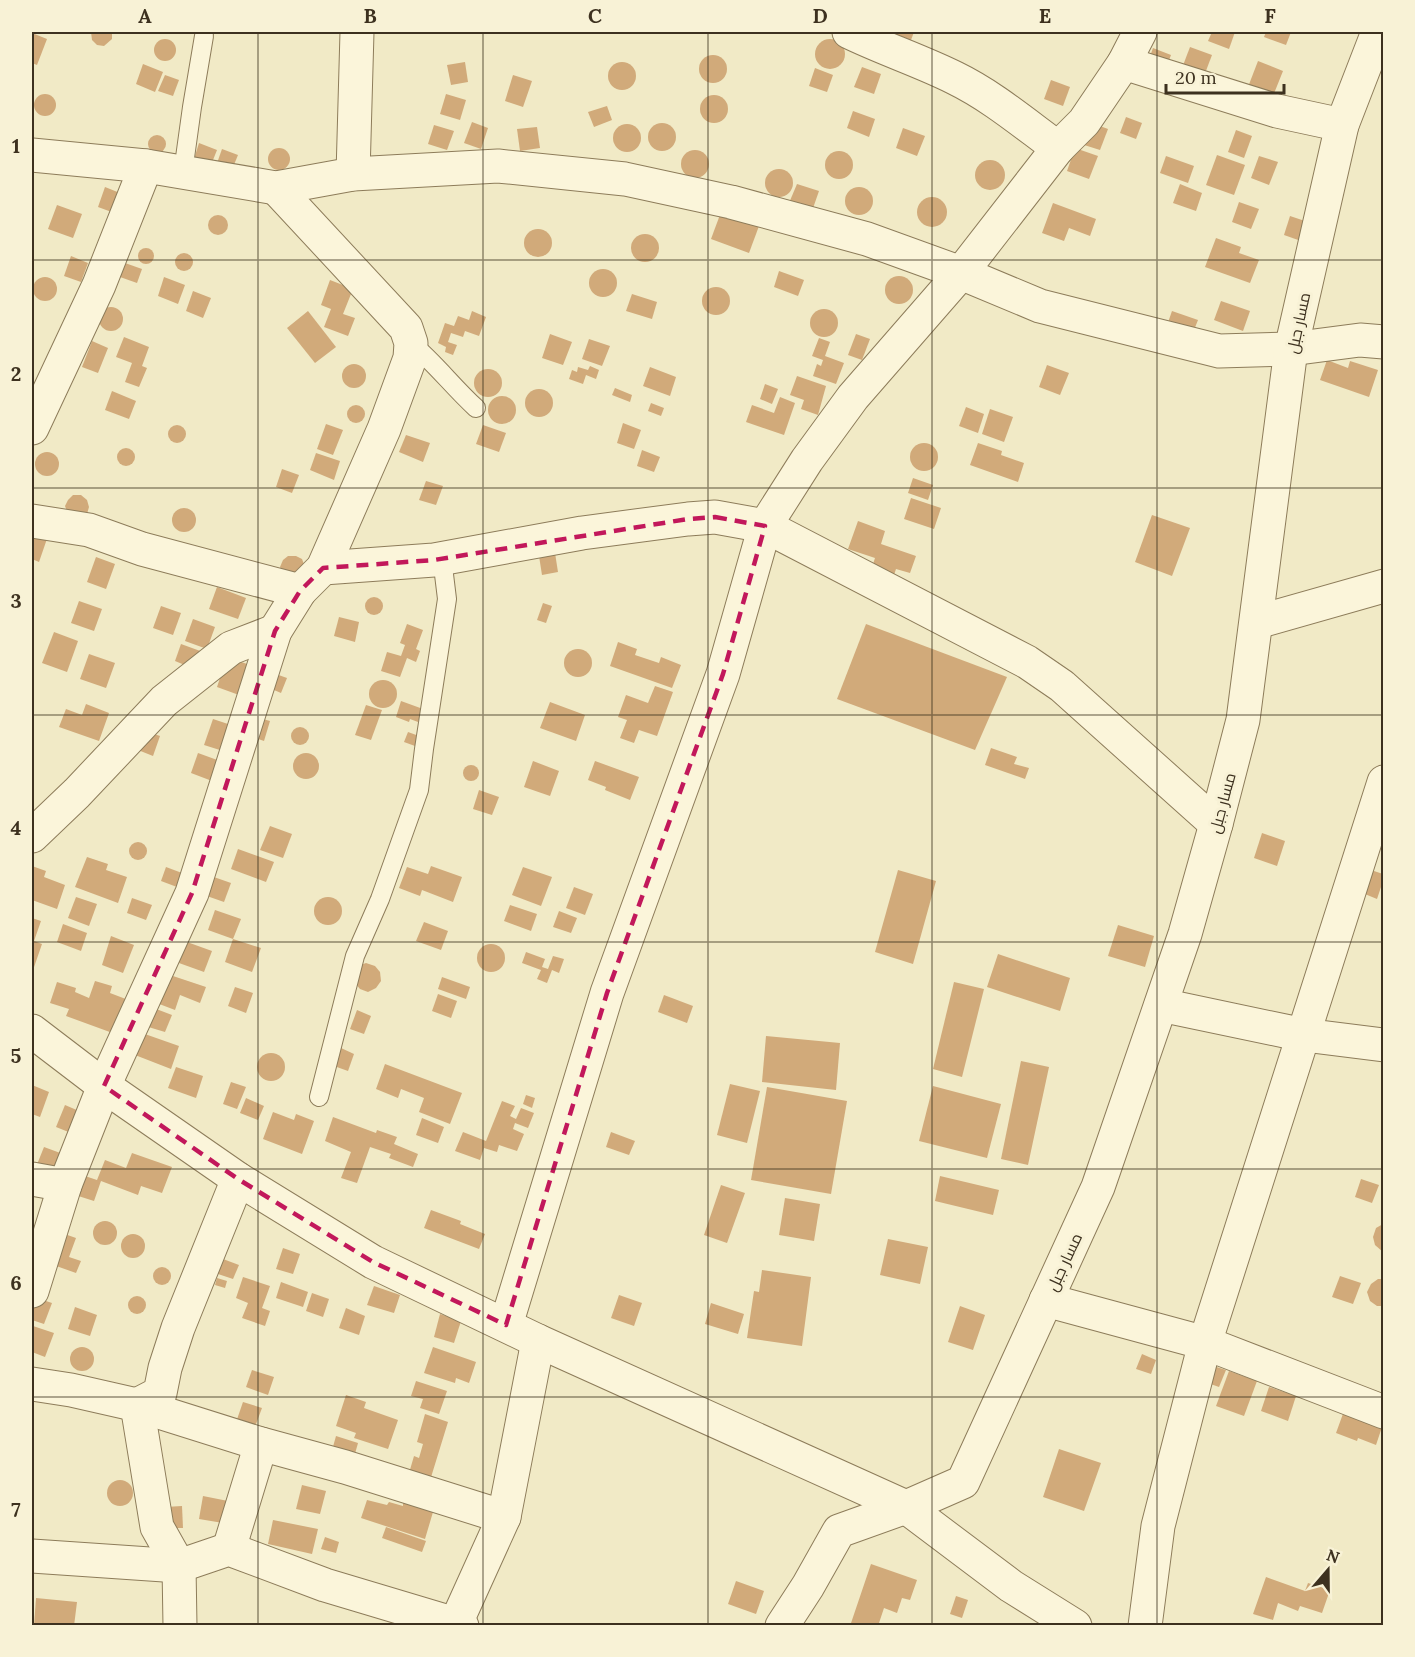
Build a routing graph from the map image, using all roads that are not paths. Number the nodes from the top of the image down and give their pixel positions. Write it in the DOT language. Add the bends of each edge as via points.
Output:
graph roads {
  1 [pos="357,32"];
  2 [pos="849,32"];
  3 [pos="1140,32"];
  4 [pos="1378,32"];
  5 [pos="204,36"];
  6 [pos="1124,63"];
  7 [pos="1342,125"];
  8 [pos="1058,148"];
  9 [pos="32,155"];
  10 [pos="146,166"];
  11 [pos="183,172"];
  12 [pos="353,174"];
  13 [pos="276,188"];
  14 [pos="961,273"];
  15 [pos="1383,342"];
  16 [pos="411,344"];
  17 [pos="1291,349"];
  18 [pos="476,408"];
  19 [pos="32,428"];
  20 [pos="32,521"];
  21 [pos="765,526"];
  22 [pos="442,558"];
  23 [pos="323,568"];
  24 [pos="1383,586"];
  25 [pos="300,591"];
  26 [pos="1257,622"];
  27 [pos="275,631"];
  28 [pos="1383,782"];
  29 [pos="1216,824"];
  30 [pos="32,836"];
  31 [pos="1161,1005"];
  32 [pos="32,1031"];
  33 [pos="1304,1035"];
  34 [pos="1383,1045"];
  35 [pos="104,1086"];
  36 [pos="319,1097"];
  37 [pos="32,1179"];
  38 [pos="238,1179"];
  39 [pos="65,1185"];
  40 [pos="32,1291"];
  41 [pos="1046,1299"];
  42 [pos="506,1325"];
  43 [pos="538,1341"];
  44 [pos="1205,1343"];
  45 [pos="32,1384"];
  46 [pos="137,1405"];
  47 [pos="1383,1412"];
  48 [pos="261,1444"];
  49 [pos="906,1507"];
  50 [pos="504,1517"];
  51 [pos="229,1549"];
  52 [pos="32,1556"];
  53 [pos="179,1566"];
  54 [pos="459,1624"];
  55 [pos="180,1626"];
  56 [pos="782,1626"];
  57 [pos="1075,1626"];
  58 [pos="1145,1626"];
  1 -- 12 [label="street"];
  2 -- 8 [label="street" via="956,79"];
  3 -- 6 [label="street"];
  4 -- 7 [label="street, مسار جبل"];
  5 -- 11 [label="lane"];
  6 -- 7 [label="street" via="1277,111"];
  6 -- 8 [label="street" via="1084,122"];
  7 -- 17 [label="street, مسار جبل"];
  8 -- 14 [label="street"];
  9 -- 10 [label="street"];
  10 -- 11 [label="street"];
  10 -- 19 [label="street" via="99,285"];
  11 -- 13 [label="street"];
  12 -- 13 [label="street"];
  12 -- 14 [label="street" via="498,166 626,179 731,202 867,239"];
  13 -- 16 [label="street" via="391,310 406,328"];
  14 -- 17 [label="street" via="1040,306 1219,351"];
  14 -- 21 [label="street" via="853,398"];
  15 -- 17 [label="street" via="1360,340"];
  16 -- 18 [label="lane"];
  16 -- 23 [label="street" via="410,358 384,429"];
  17 -- 26 [label="street, مسار جبل"];
  20 -- 25 [label="street" via="89,530 142,549"];
  21 -- 22 [label="street" via="715,517 687,519"];
  21 -- 29 [label="street" via="1027,662 1062,686"];
  21 -- 42 [label="street" via="723,674 607,993"];
  22 -- 23 [label="street"];
  22 -- 36 [label="lane" via="447,599 419,790 356,957"];
  23 -- 25 [label="street"];
  24 -- 26 [label="street"];
  25 -- 27 [label="street"];
  26 -- 29 [label="street, مسار جبل" via="1243,720"];
  27 -- 30 [label="street" via="231,648 164,701"];
  27 -- 35 [label="street" via="192,893"];
  28 -- 33 [label="street"];
  29 -- 31 [label="street, مسار جبل"];
  31 -- 33 [label="street"];
  31 -- 41 [label="street, مسار جبل" via="1098,1187"];
  32 -- 35 [label="street"];
  33 -- 34 [label="street"];
  33 -- 44 [label="street"];
  35 -- 38 [label="street"];
  35 -- 39 [label="street"];
  37 -- 39 [label="street"];
  38 -- 42 [label="street" via="373,1262"];
  38 -- 46 [label="street" via="178,1328 160,1394"];
  39 -- 40 [label="street"];
  41 -- 44 [label="street"];
  41 -- 49 [label="street, مسار جبل" via="963,1482"];
  42 -- 43 [label="street"];
  43 -- 49 [label="street"];
  43 -- 50 [label="street"];
  44 -- 47 [label="street"];
  44 -- 58 [label="street" via="1158,1526"];
  45 -- 46 [label="street"];
  46 -- 48 [label="street"];
  46 -- 53 [label="street" via="157,1527"];
  48 -- 50 [label="street"];
  48 -- 51 [label="street"];
  49 -- 56 [label="street, مسار جبل" via="839,1531"];
  49 -- 57 [label="street" via="1011,1586"];
  50 -- 54 [label="street"];
  51 -- 53 [label="street"];
  51 -- 54 [label="street" via="325,1586"];
  52 -- 53 [label="street"];
  53 -- 55 [label="street"];
}
